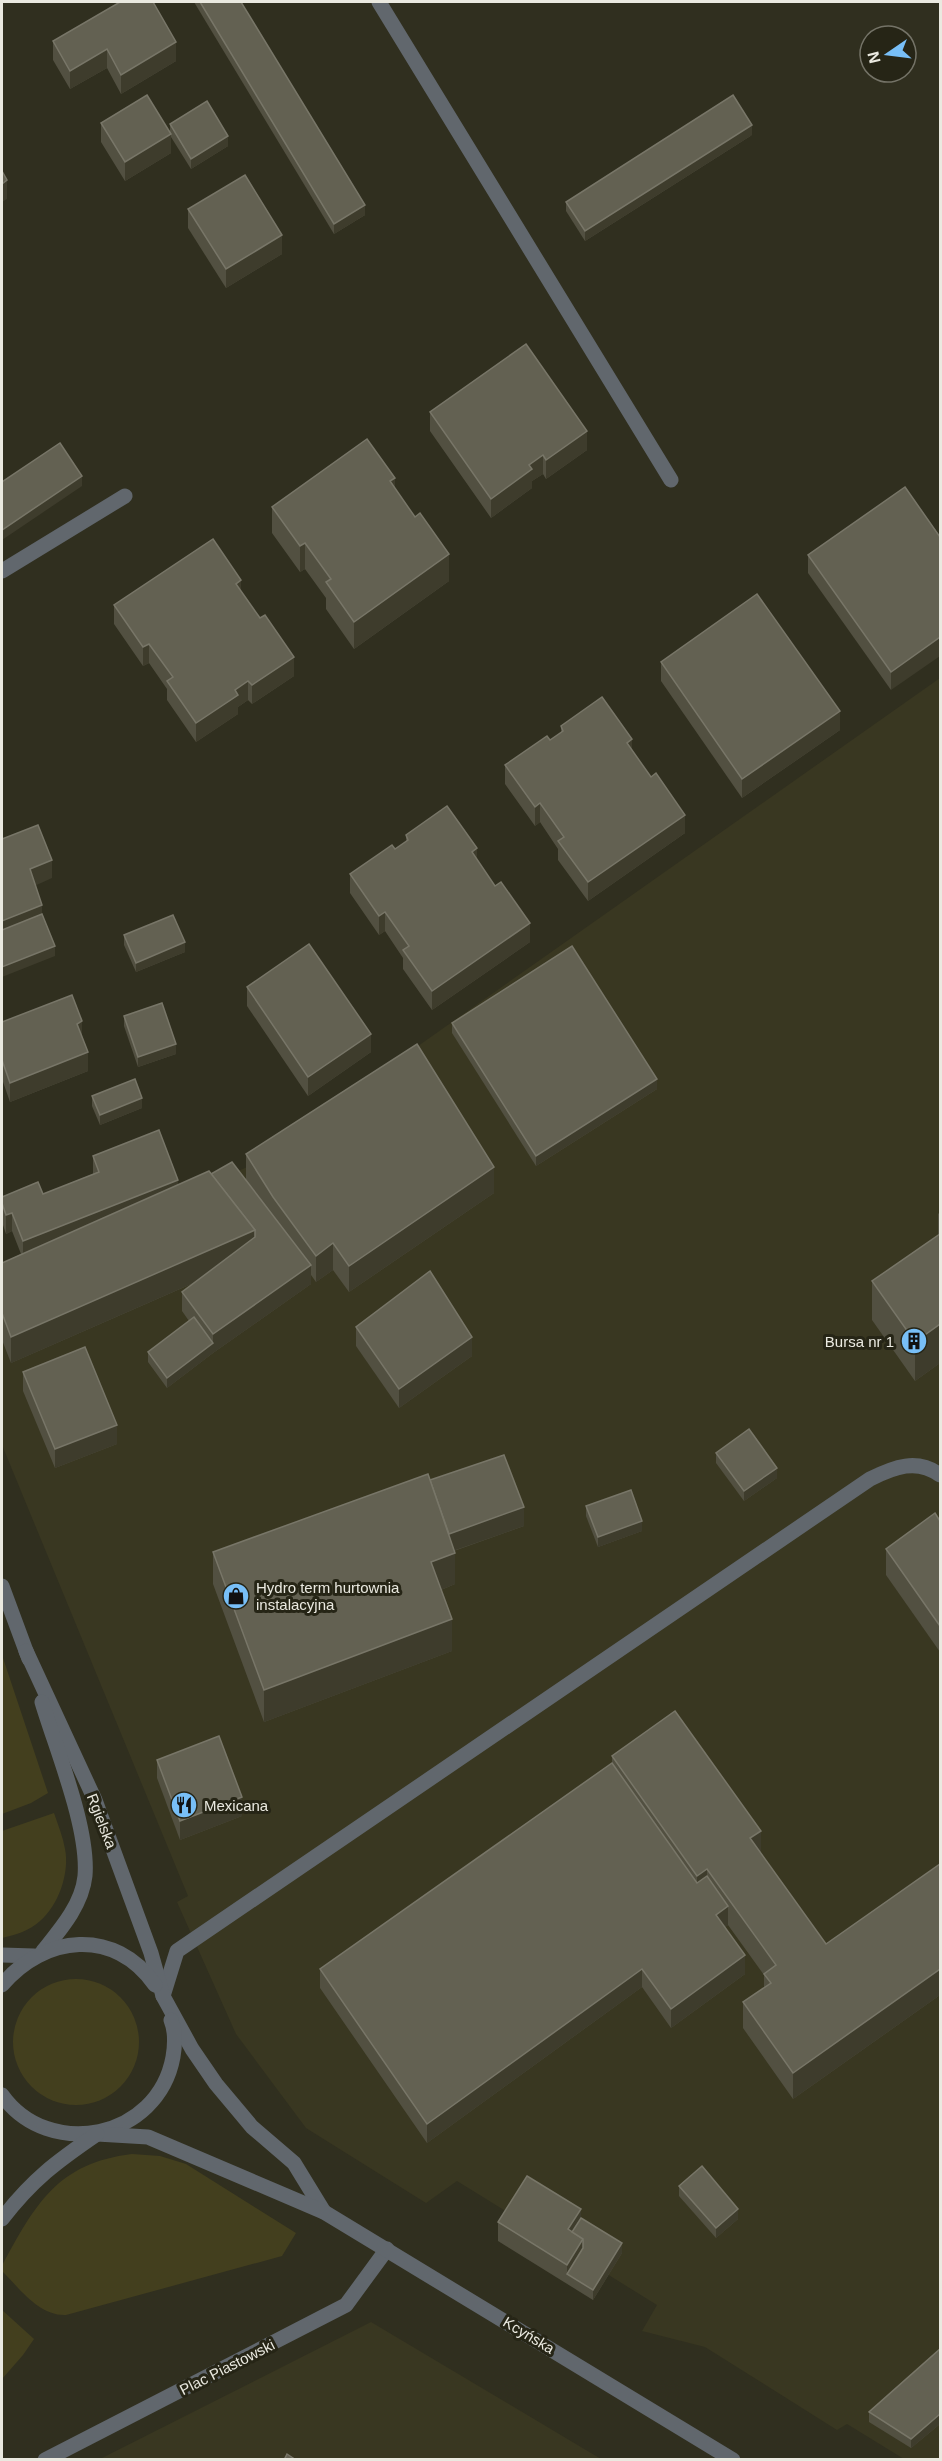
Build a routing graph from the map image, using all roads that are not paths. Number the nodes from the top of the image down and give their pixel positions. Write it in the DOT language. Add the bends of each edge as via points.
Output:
graph roads {
  1 [pos="379,2"];
  2 [pos="671,480"];
  3 [pos="125,496"];
  4 [pos="2,571"];
  5 [pos="940,1475"];
  6 [pos="2,1586"];
  7 [pos="26,1651"];
  8 [pos="39,1954"];
  9 [pos="2,1955"];
  10 [pos="2,1985"];
  11 [pos="163,1996"];
  12 [pos="2,2095"];
  13 [pos="97,2134"];
  14 [pos="324,2212"];
  15 [pos="2,2219"];
  16 [pos="387,2249"];
  17 [pos="45,2460"];
  18 [pos="733,2460"];
  1 -- 2 [label="street"];
  3 -- 4 [label="street"];
  5 -- 11 [label="street" via="929,1467 910,1465 870,1479 177,1951"];
  6 -- 7 [label="street, Rgielska"];
  7 -- 8 [label="street, Rgielska" via="83,1844 85,1876 77,1902 63,1926"];
  7 -- 11 [label="street, Rgielska" via="95,1800"];
  8 -- 9 [label="street"];
  8 -- 10 [label="street" via="15,1969"];
  8 -- 11 [label="street" via="64,1945 107,1948 145,1970"];
  11 -- 13 [label="street" via="174,2026 174,2047 162,2087 135,2118"];
  11 -- 14 [label="street, Kcyńska" via="216,2084 252,2127 294,2163"];
  12 -- 13 [label="street, Kcyńska" via="35,2125 55,2132"];
  13 -- 14 [label="street, Kcyńska" via="148,2137"];
  13 -- 15 [label="street" via="50,2166"];
  14 -- 16 [label="street, Kcyńska"];
  16 -- 17 [label="street, Plac Piastowski" via="346,2305"];
  16 -- 18 [label="street, Kcyńska"];
}
